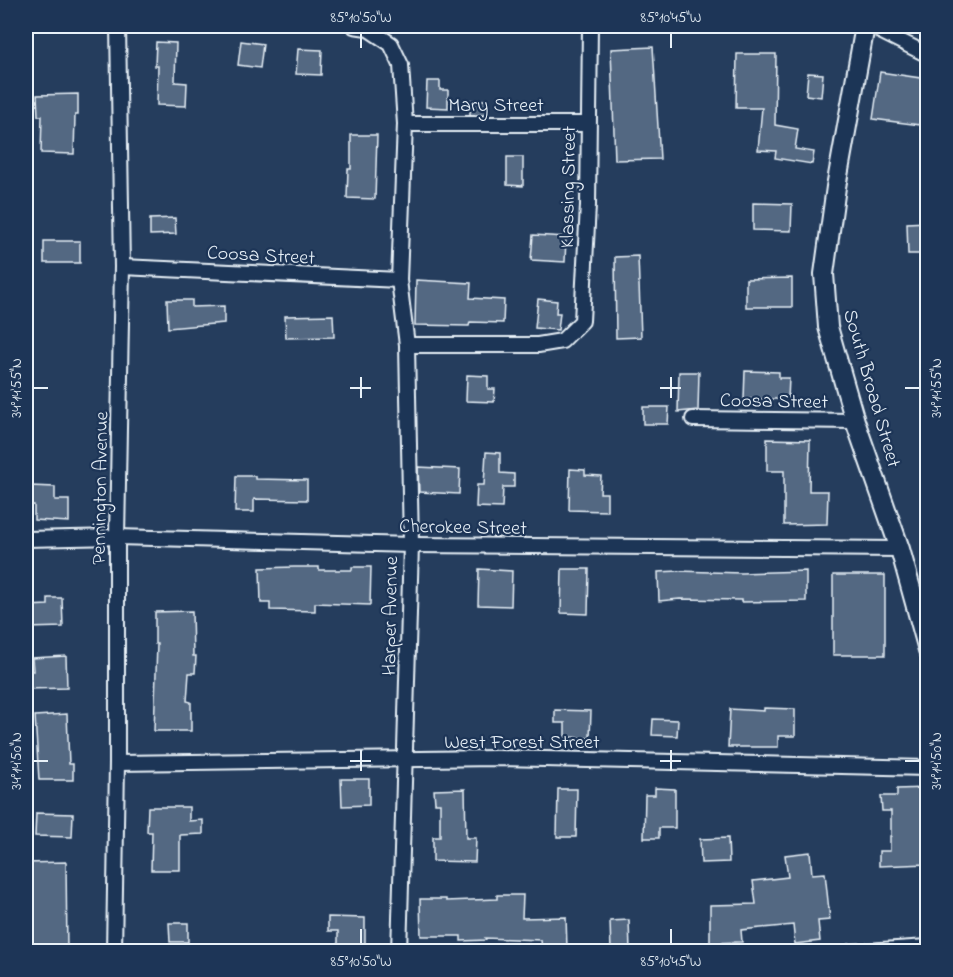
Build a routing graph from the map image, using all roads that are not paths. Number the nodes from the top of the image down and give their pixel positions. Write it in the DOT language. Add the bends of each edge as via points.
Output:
graph roads {
  1 [pos="118,26"];
  2 [pos="354,26"];
  3 [pos="590,26"];
  4 [pos="865,26"];
  5 [pos="870,26"];
  6 [pos="927,55"];
  7 [pos="405,124"];
  8 [pos="588,124"];
  9 [pos="122,267"];
  10 [pos="399,280"];
  11 [pos="406,345"];
  12 [pos="693,419"];
  13 [pos="855,421"];
  14 [pos="117,537"];
  15 [pos="26,539"];
  16 [pos="411,545"];
  17 [pos="900,549"];
  18 [pos="927,650"];
  19 [pos="406,761"];
  20 [pos="117,763"];
  21 [pos="927,768"];
  22 [pos="927,947"];
  23 [pos="114,951"];
  24 [pos="399,951"];
  25 [pos="850,951"];
  1 -- 9 [label="street, Pennington Avenue"];
  2 -- 7 [label="street, Harper Avenue" via="367,28 390,44 401,65"];
  3 -- 8 [label="street, Klassing Street"];
  4 -- 13 [label="main road, South Broad Street" via="824,274 828,327"];
  5 -- 6 [label="street"];
  7 -- 8 [label="street, Mary Street"];
  7 -- 10 [label="street, Harper Avenue"];
  8 -- 11 [label="street, Klassing Street" via="582,321 562,341 538,345"];
  9 -- 10 [label="street, Coosa Street"];
  9 -- 14 [label="street, Pennington Avenue"];
  10 -- 11 [label="street, Harper Avenue"];
  11 -- 16 [label="street, Harper Avenue"];
  12 -- 13 [label="street, Coosa Street"];
  13 -- 17 [label="main road, South Broad Street"];
  14 -- 15 [label="street, Cherokee Street"];
  14 -- 16 [label="street, Cherokee Street"];
  14 -- 20 [label="street, Pennington Avenue"];
  16 -- 17 [label="street, Cherokee Street"];
  16 -- 19 [label="street, Harper Avenue"];
  17 -- 18 [label="main road, South Broad Street"];
  19 -- 20 [label="street, West Forest Street"];
  19 -- 21 [label="street, West Forest Street" via="497,758"];
  19 -- 24 [label="street, Harper Avenue"];
  20 -- 23 [label="street, Pennington Avenue"];
  22 -- 25 [label="street"];
}
